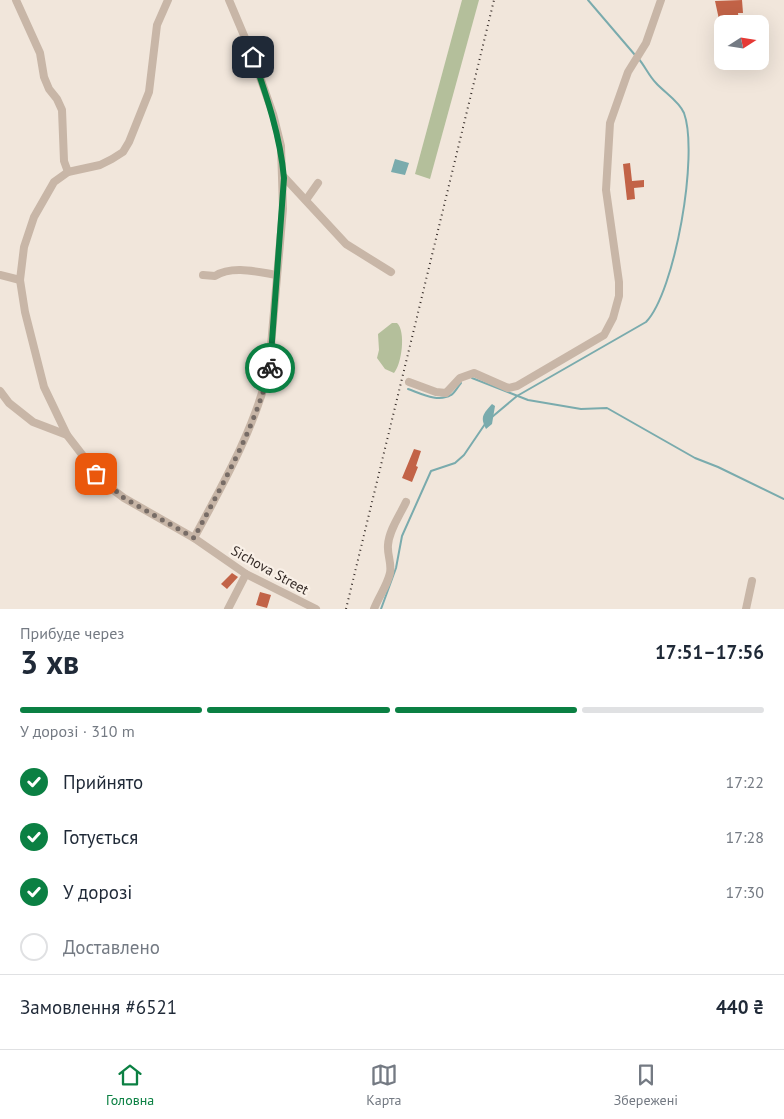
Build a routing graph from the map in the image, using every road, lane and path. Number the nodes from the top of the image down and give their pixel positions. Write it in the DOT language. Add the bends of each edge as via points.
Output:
graph roads {
  1 [pos="16,0"];
  2 [pos="168,0"];
  3 [pos="229,0"];
  4 [pos="661,0"];
  5 [pos="68,172"];
  6 [pos="284,178"];
  7 [pos="318,183"];
  8 [pos="306,200"];
  9 [pos="391,272"];
  10 [pos="0,275"];
  11 [pos="203,275"];
  12 [pos="277,275"];
  13 [pos="20,280"];
  14 [pos="408,382"];
  15 [pos="0,391"];
  16 [pos="59,419"];
  17 [pos="42,425"];
  18 [pos="66,435"];
  19 [pos="406,502"];
  20 [pos="194,538"];
  21 [pos="246,574"];
  22 [pos="752,582"];
  23 [pos="228,609"];
  24 [pos="316,609"];
  25 [pos="374,609"];
  26 [pos="746,609"];
  1 -- 5 [label="street" via="40,53 49,89 62,110 64,161"];
  2 -- 5 [label="street" via="157,25 149,92 130,142 123,152 100,165"];
  3 -- 6 [label="street" via="274,114"];
  4 -- 14 [label="street" via="646,43 628,72 610,123 606,190 619,296 604,335 517,386 508,388 474,372 460,378 446,392 436,392"];
  5 -- 13 [label="street" via="54,182 34,217 24,247"];
  6 -- 8 [label="street"];
  6 -- 12 [label="street"];
  7 -- 8 [label="street"];
  8 -- 9 [label="street" via="346,244"];
  10 -- 13 [label="street"];
  11 -- 12 [label="street" via="245,271"];
  12 -- 20 [label="street" via="270,368 265,385 242,444"];
  13 -- 16 [label="street" via="44,386"];
  15 -- 17 [label="street, Sichova Street" via="21,413"];
  16 -- 17 [label="street"];
  16 -- 18 [label="street"];
  17 -- 18 [label="street, Sichova Street"];
  18 -- 20 [label="street, Sichova Street" via="104,483"];
  19 -- 25 [label="street" via="392,529 388,547 390,572 386,588"];
  20 -- 21 [label="street, Sichova Street"];
  21 -- 23 [label="street"];
  21 -- 24 [label="street, Sichova Street"];
  22 -- 26 [label="street"];
}
